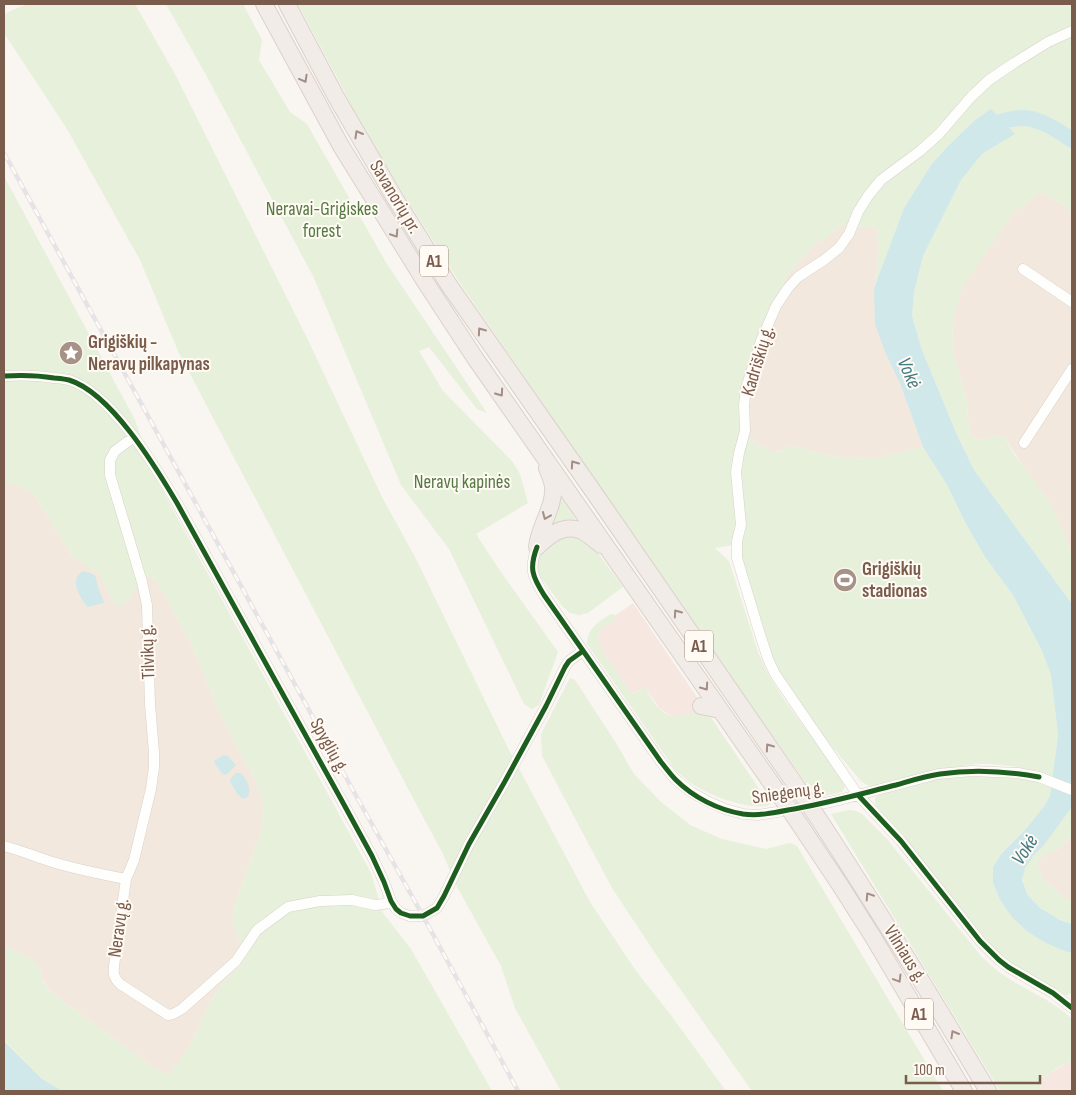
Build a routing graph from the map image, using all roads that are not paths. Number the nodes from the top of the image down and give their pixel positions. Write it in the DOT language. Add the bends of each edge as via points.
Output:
graph roads {
  1 [pos="264,4"];
  2 [pos="288,4"];
  3 [pos="292,4"];
  4 [pos="1072,31"];
  5 [pos="335,95"];
  6 [pos="1023,269"];
  7 [pos="1072,302"];
  8 [pos="1072,369"];
  9 [pos="4,376"];
  10 [pos="134,437"];
  11 [pos="1024,443"];
  12 [pos="542,453"];
  13 [pos="537,547"];
  14 [pos="617,561"];
  15 [pos="583,651"];
  16 [pos="701,706"];
  17 [pos="720,710"];
  18 [pos="1072,790"];
  19 [pos="858,795"];
  20 [pos="818,818"];
  21 [pos="4,846"];
  22 [pos="126,879"];
  23 [pos="391,901"];
  24 [pos="1072,1008"];
  25 [pos="964,1091"];
  26 [pos="988,1091"];
  1 -- 12 [label="highway, A1, one-way" via="341,146 386,220 475,358"];
  2 -- 5 [label="highway, Savanorių pr. / A1"];
  3 -- 5 [label="highway"];
  4 -- 19 [label="street, Kadriškių g." via="1048,42 989,80 939,134 881,180 858,212 839,248 798,277 776,306 746,388 745,431 736,472 741,525 737,558 742,577 775,674"];
  20 -- 5 [label="highway, Savanorių pr. / A1, one-way, bridge" via="449,285"];
  6 -- 7 [label="street"];
  8 -- 11 [label="street"];
  9 -- 10 [label="street, Spyglių g." via="34,375 69,380 86,388 103,402"];
  10 -- 22 [label="street, Tilvikų g." via="114,451 110,475 147,605 154,767 134,860"];
  10 -- 23 [label="street, Spyglių g." via="161,476 342,801 372,856"];
  12 -- 13 [label="highway, one-way" via="553,486"];
  12 -- 14 [label="highway, A1"];
  13 -- 14 [label="highway" via="556,531 573,529 582,531 599,543"];
  13 -- 15 [label="street, Sniegenų g." via="532,560 536,584"];
  14 -- 17 [label="highway, A1, one-way"];
  15 -- 19 [label="street, Sniegenų g." via="675,779 709,802 726,810 758,815"];
  15 -- 23 [label="street" via="564,667 437,908 423,916 410,916 401,913"];
  16 -- 17 [label="highway"];
  17 -- 25 [label="highway, Vilniaus g. / A1, one-way, bridge" via="840,884"];
  18 -- 19 [label="street, Sniegenų g." via="1018,773 972,771 938,774"];
  19 -- 24 [label="street, Kadriškių g." via="901,841 992,953"];
  26 -- 20 [label="highway, Vilniaus g. / A1, one-way"];
  21 -- 22 [label="street, Neravų g." via="57,863"];
  22 -- 23 [label="street, Neravų g." via="113,973 120,984 168,1015 182,1009 236,961 257,930 288,908 320,901 352,900 376,904"];
}
